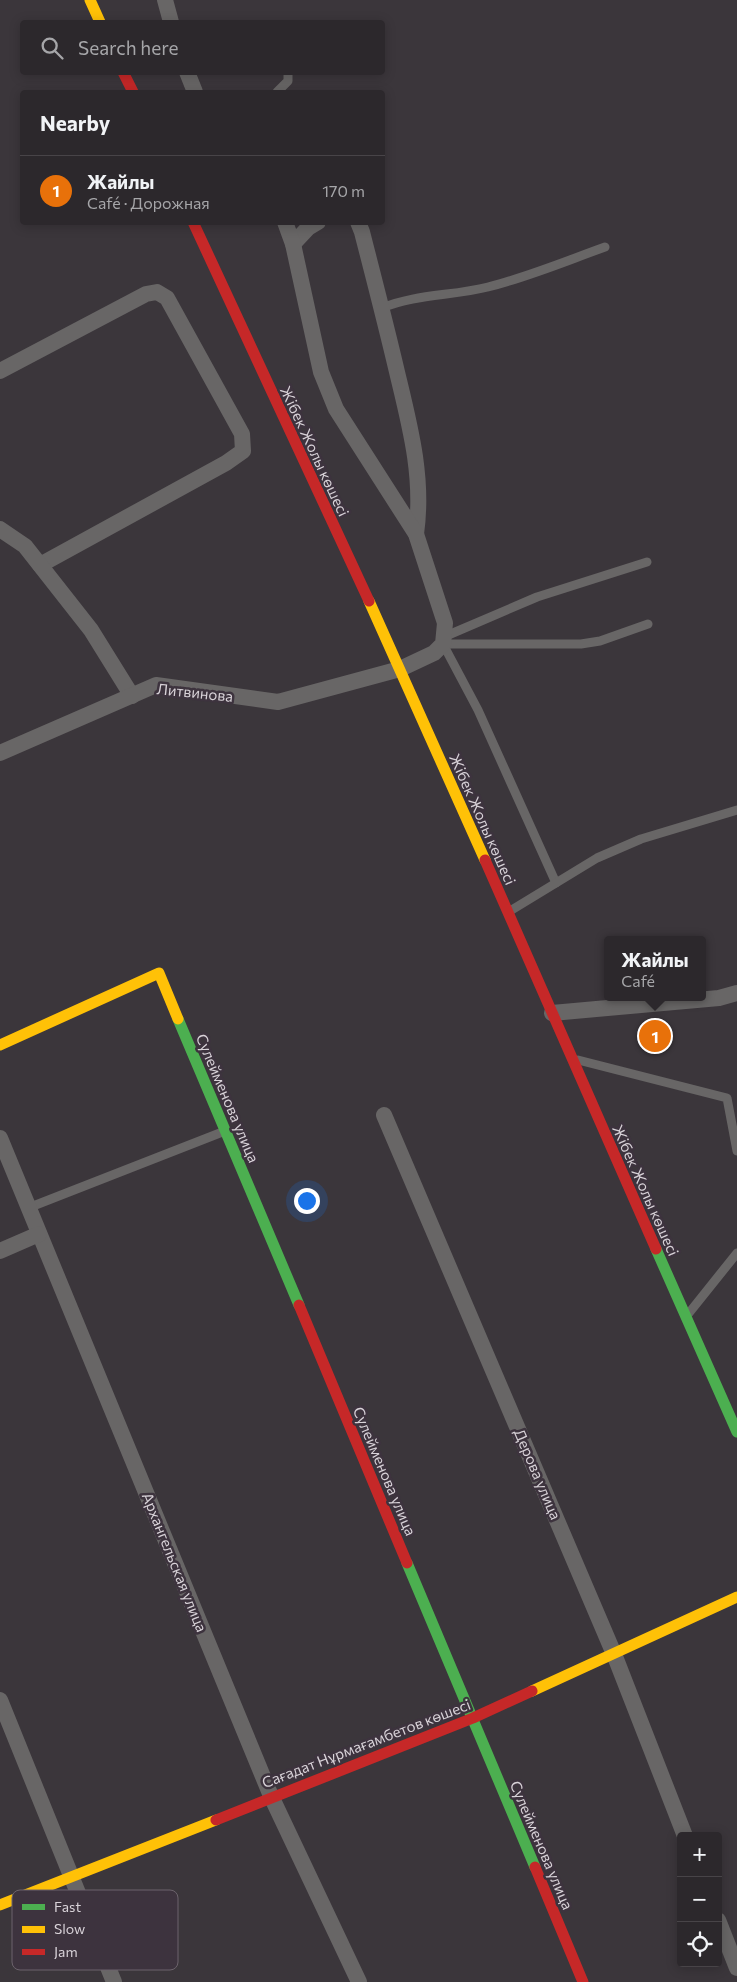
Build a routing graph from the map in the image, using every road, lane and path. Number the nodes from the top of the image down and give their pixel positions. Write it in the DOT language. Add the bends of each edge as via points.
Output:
graph roads {
  1 [pos="90,0"];
  2 [pos="165,0"];
  3 [pos="99,20"];
  4 [pos="170,20"];
  5 [pos="124,75"];
  6 [pos="188,75"];
  7 [pos="288,75"];
  8 [pos="131,90"];
  9 [pos="194,90"];
  10 [pos="279,90"];
  11 [pos="194,225"];
  12 [pos="286,225"];
  13 [pos="313,225"];
  14 [pos="359,225"];
  15 [pos="293,244"];
  16 [pos="605,247"];
  17 [pos="382,308"];
  18 [pos="0,371"];
  19 [pos="0,529"];
  20 [pos="416,534"];
  21 [pos="648,562"];
  22 [pos="40,565"];
  23 [pos="648,624"];
  24 [pos="444,640"];
  25 [pos="400,669"];
  26 [pos="132,696"];
  27 [pos="0,754"];
  28 [pos="737,810"];
  29 [pos="556,883"];
  30 [pos="507,913"];
  31 [pos="737,993"];
  32 [pos="706,999"];
  33 [pos="685,1001"];
  34 [pos="552,1013"];
  35 [pos="0,1045"];
  36 [pos="572,1058"];
  37 [pos="384,1115"];
  38 [pos="226,1131"];
  39 [pos="0,1138"];
  40 [pos="737,1151"];
  41 [pos="28,1208"];
  42 [pos="39,1234"];
  43 [pos="0,1251"];
  44 [pos="737,1253"];
  45 [pos="686,1317"];
  46 [pos="737,1432"];
  47 [pos="737,1597"];
  48 [pos="614,1654"];
  49 [pos="0,1700"];
  50 [pos="473,1718"];
  51 [pos="272,1796"];
  52 [pos="683,1832"];
  53 [pos="71,1876"];
  54 [pos="37,1890"];
  55 [pos="77,1890"];
  56 [pos="12,1900"];
  57 [pos="0,1905"];
  58 [pos="719,1922"];
  59 [pos="737,1968"];
  60 [pos="109,1970"];
  61 [pos="114,1982"];
  62 [pos="359,1982"];
  63 [pos="583,1982"];
  1 -- 3 [label="main road"];
  2 -- 4 [label="street"];
  5 -- 8 [label="main road"];
  6 -- 9 [label="street"];
  7 -- 10 [label="lane" via="288,81"];
  11 -- 25 [label="main road, Жібек Жолы көшесі"];
  12 -- 15 [label="street"];
  13 -- 15 [label="street"];
  14 -- 17 [label="street"];
  15 -- 20 [label="street" via="320,372 336,409"];
  16 -- 17 [label="lane" via="487,287 410,299"];
  17 -- 20 [label="street" via="415,447 420,508"];
  18 -- 22 [label="street" via="146,294 157,292 167,298 242,434 243,451"];
  19 -- 22 [label="street" via="25,546"];
  20 -- 24 [label="street" via="445,623"];
  21 -- 24 [label="lane" via="537,597"];
  22 -- 26 [label="street" via="91,630"];
  23 -- 24 [label="lane" via="600,641 581,644"];
  24 -- 25 [label="street, Литвинова" via="434,653"];
  24 -- 29 [label="lane"];
  25 -- 26 [label="street, Литвинова" via="278,702 156,685"];
  25 -- 30 [label="main road, Жібек Жолы көшесі"];
  26 -- 27 [label="street, Литвинова"];
  28 -- 29 [label="lane" via="641,839 597,858"];
  29 -- 30 [label="lane"];
  30 -- 34 [label="main road, Жібек Жолы көшесі"];
  31 -- 32 [label="street"];
  33 -- 34 [label="street"];
  34 -- 36 [label="main road, Жібек Жолы көшесі"];
  35 -- 38 [label="main road, Сулейменова улица" via="159,973"];
  36 -- 40 [label="lane" via="727,1098"];
  36 -- 45 [label="main road, Жібек Жолы көшесі"];
  37 -- 48 [label="street, Дерова улица"];
  38 -- 41 [label="lane"];
  38 -- 50 [label="main road, Сулейменова улица"];
  39 -- 41 [label="street, Архангельская улица"];
  41 -- 42 [label="street, Архангельская улица"];
  42 -- 43 [label="street"];
  42 -- 51 [label="street, Архангельская улица"];
  44 -- 45 [label="lane"];
  45 -- 46 [label="main road, Жібек Жолы көшесі"];
  47 -- 48 [label="main road, Сағадат Нұрмағамбетов көшесі"];
  48 -- 50 [label="main road, Сағадат Нұрмағамбетов көшесі"];
  48 -- 52 [label="street, Дерова улица"];
  49 -- 53 [label="street"];
  50 -- 51 [label="main road, Сағадат Нұрмағамбетов көшесі"];
  50 -- 63 [label="main road, Сулейменова улица"];
  51 -- 53 [label="main road, Сағадат Нұрмағамбетов көшесі"];
  51 -- 62 [label="street, Архангельская улица"];
  53 -- 54 [label="main road, Сағадат Нұрмағамбетов көшесі"];
  53 -- 55 [label="street"];
  56 -- 57 [label="main road, Сағадат Нұрмағамбетов көшесі"];
  58 -- 59 [label="street"];
  60 -- 61 [label="street"];
}
